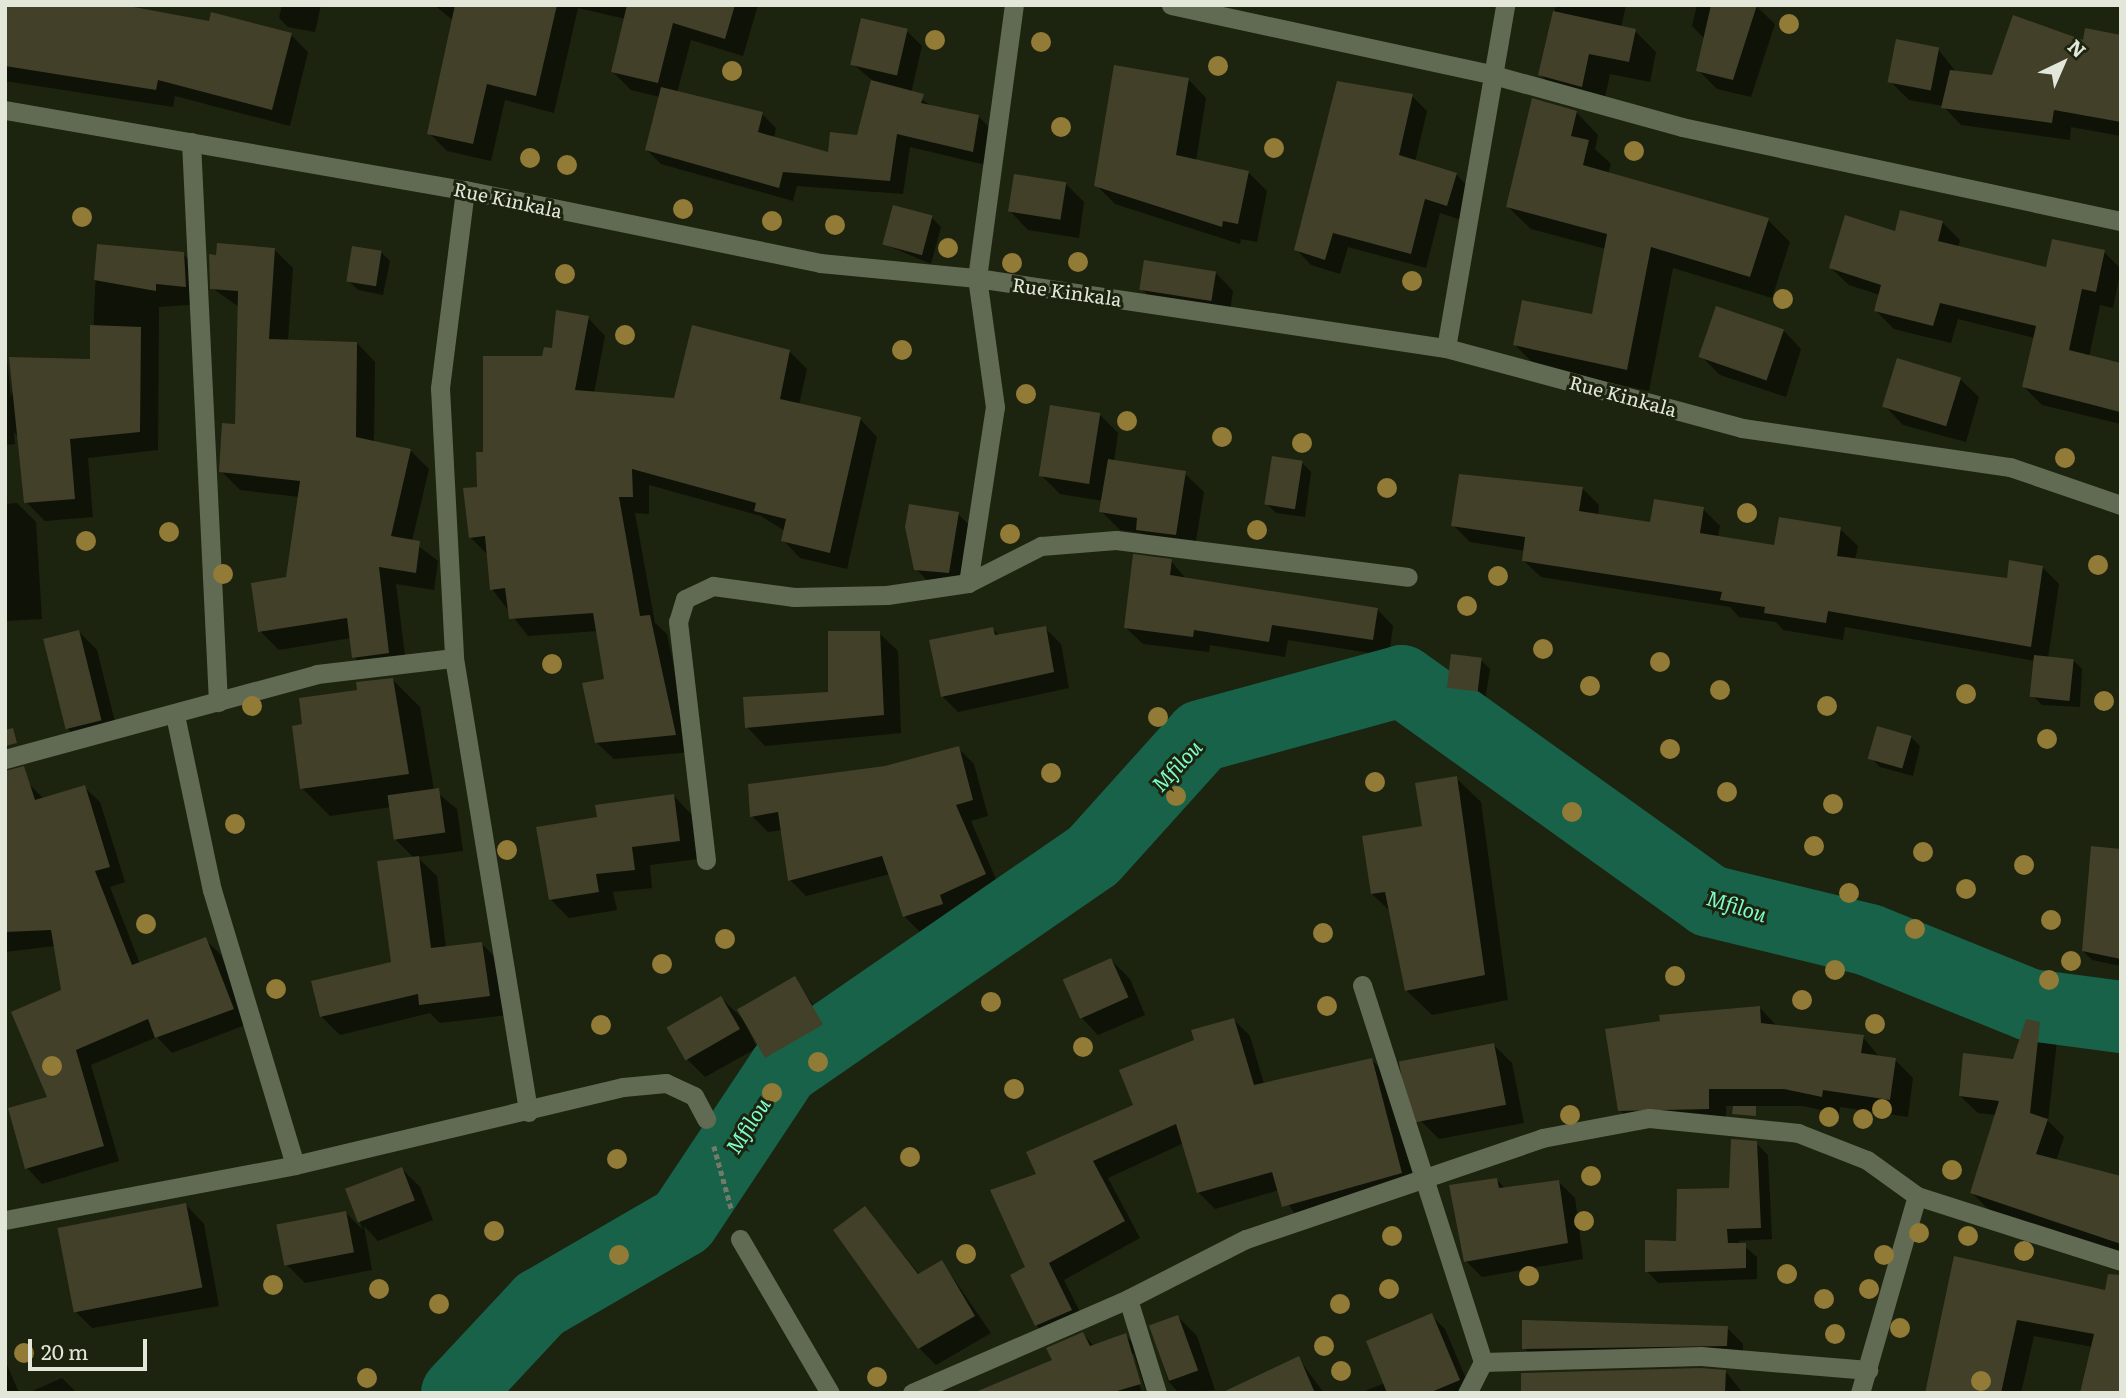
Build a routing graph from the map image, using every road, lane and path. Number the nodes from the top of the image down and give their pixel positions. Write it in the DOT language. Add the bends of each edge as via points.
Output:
graph roads {
  1 [pos="1014,5"];
  2 [pos="1171,5"];
  3 [pos="1505,5"];
  4 [pos="1490,74"];
  5 [pos="5,110"];
  6 [pos="191,142"];
  7 [pos="465,190"];
  8 [pos="2121,221"];
  9 [pos="977,278"];
  10 [pos="1446,348"];
  11 [pos="2121,505"];
  12 [pos="1408,577"];
  13 [pos="968,583"];
  14 [pos="454,658"];
  15 [pos="218,702"];
  16 [pos="175,715"];
  17 [pos="5,759"];
  18 [pos="706,860"];
  19 [pos="1362,985"];
  20 [pos="528,1112"];
  21 [pos="706,1119"];
  22 [pos="295,1165"];
  23 [pos="1424,1178"];
  24 [pos="1917,1196"];
  25 [pos="5,1220"];
  26 [pos="740,1239"];
  27 [pos="2121,1261"];
  28 [pos="1128,1299"];
  29 [pos="1483,1362"];
  30 [pos="1868,1370"];
  31 [pos="830,1393"];
  32 [pos="912,1393"];
  33 [pos="1157,1393"];
  34 [pos="1466,1393"];
  35 [pos="1860,1393"];
  1 -- 9 [label="street"];
  2 -- 4 [label="street"];
  3 -- 4 [label="street"];
  4 -- 8 [label="street" via="1682,127"];
  4 -- 10 [label="street"];
  5 -- 6 [label="street, Rue Kinkala"];
  6 -- 7 [label="street, Rue Kinkala"];
  6 -- 15 [label="street"];
  7 -- 9 [label="street, Rue Kinkala" via="820,263"];
  7 -- 14 [label="street" via="440,388"];
  9 -- 10 [label="street, Rue Kinkala"];
  9 -- 13 [label="street" via="995,407"];
  10 -- 11 [label="street, Rue Kinkala" via="1742,428 2010,467"];
  12 -- 13 [label="street" via="1116,540 1041,546"];
  13 -- 18 [label="street" via="887,595 794,597 713,586 684,599 678,622"];
  14 -- 15 [label="street" via="317,674"];
  14 -- 20 [label="street"];
  15 -- 16 [label="street"];
  16 -- 17 [label="street"];
  16 -- 22 [label="street" via="212,890"];
  19 -- 23 [label="street"];
  20 -- 21 [label="street" via="666,1083 694,1096"];
  20 -- 22 [label="street"];
  21 -- 26 [label="path"];
  22 -- 25 [label="street"];
  23 -- 24 [label="street" via="1542,1138 1649,1118 1798,1133 1867,1160"];
  23 -- 28 [label="street" via="1246,1239"];
  23 -- 29 [label="street"];
  24 -- 27 [label="street"];
  24 -- 30 [label="street"];
  26 -- 31 [label="street"];
  28 -- 32 [label="street"];
  28 -- 33 [label="street"];
  29 -- 30 [label="street" via="1701,1356"];
  29 -- 34 [label="street"];
  30 -- 35 [label="street"];
}
